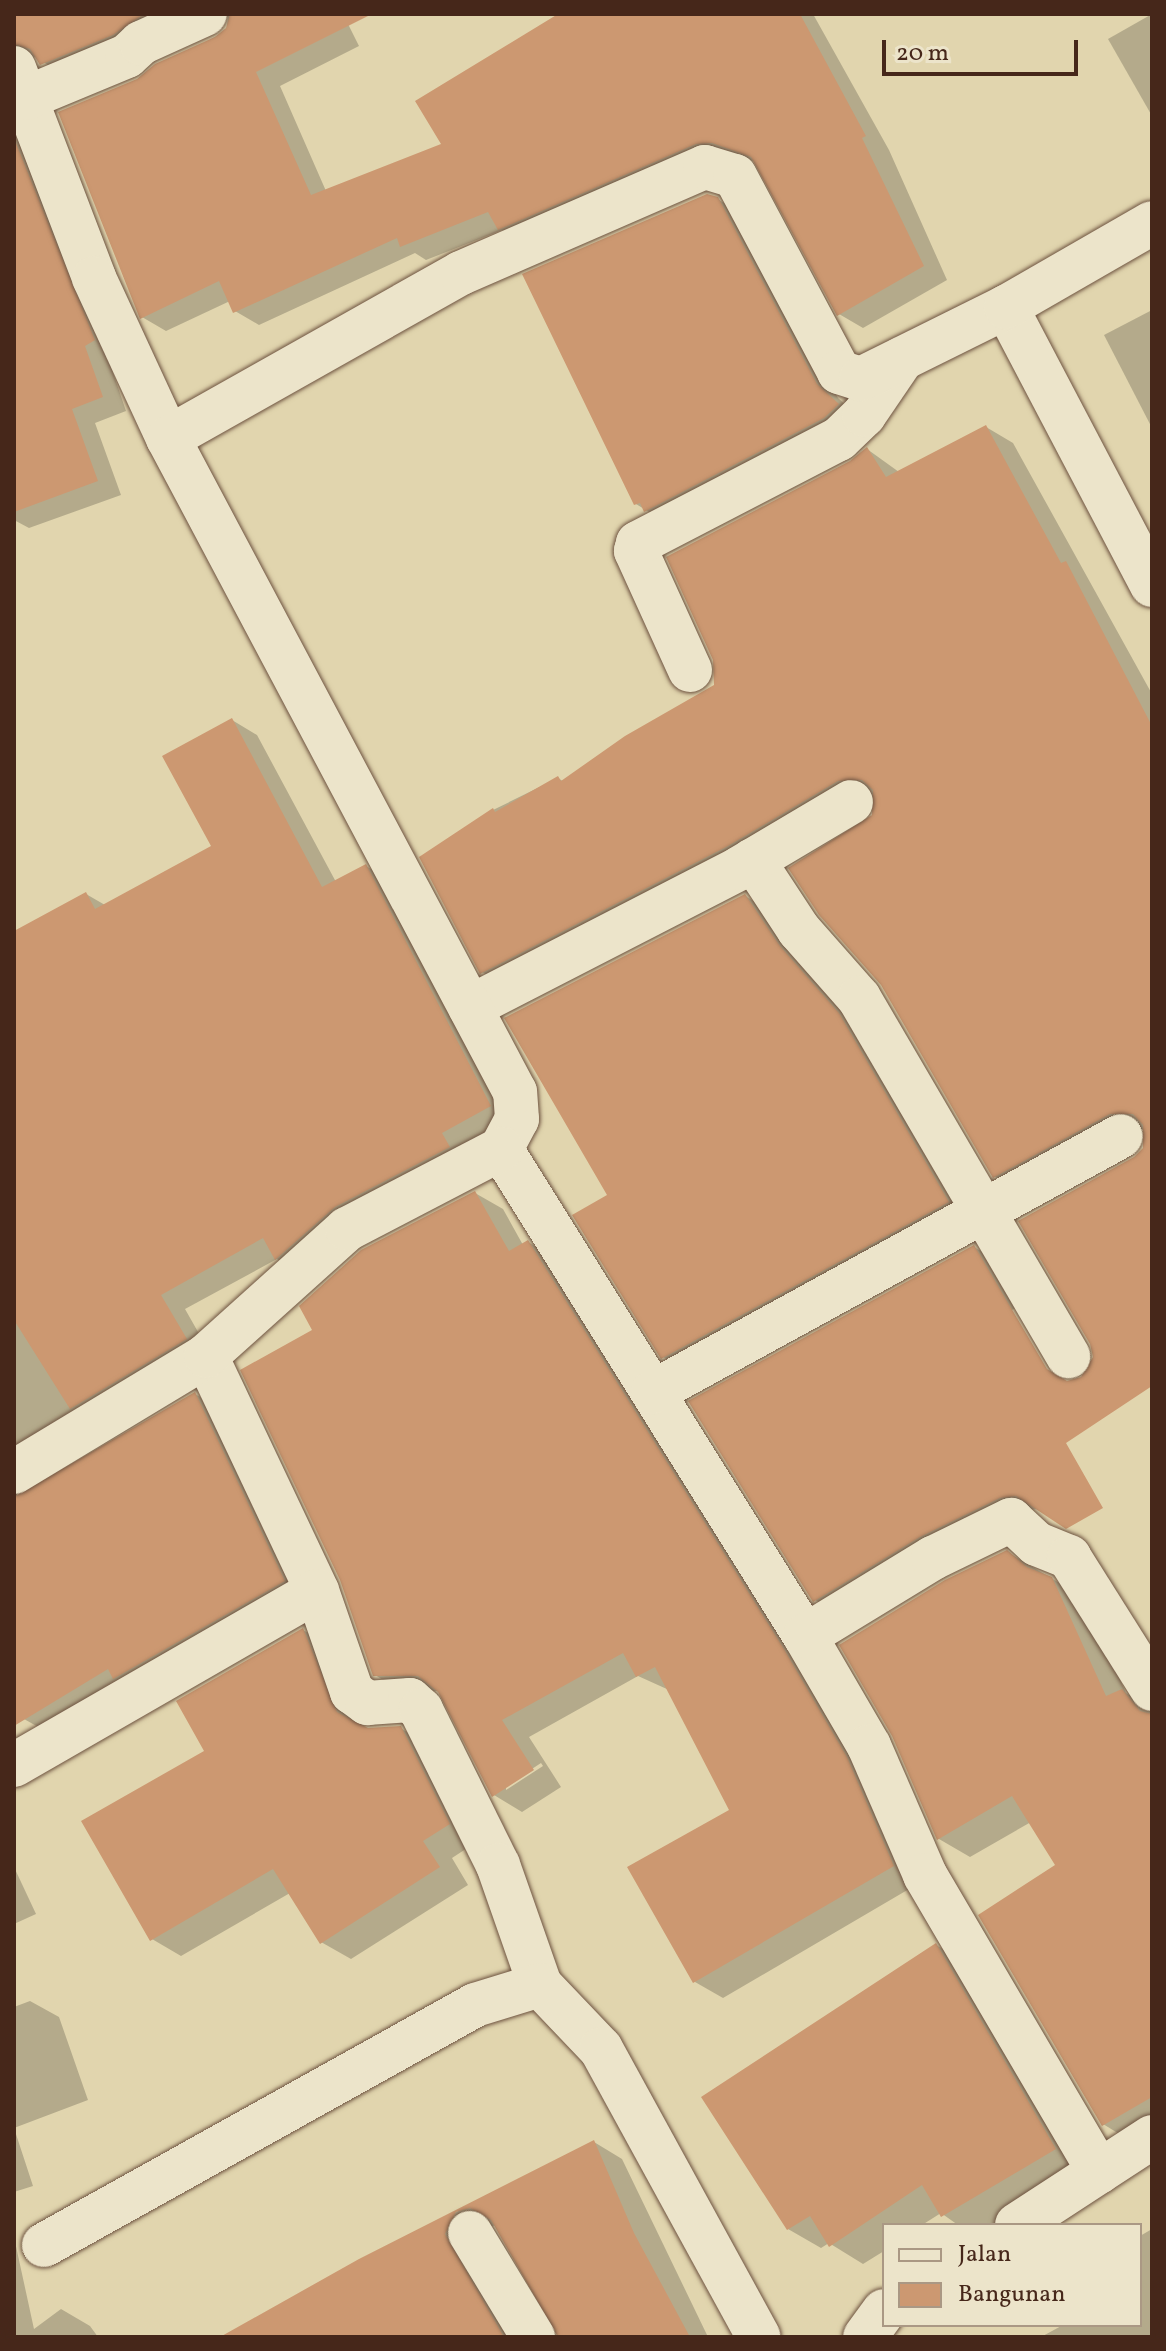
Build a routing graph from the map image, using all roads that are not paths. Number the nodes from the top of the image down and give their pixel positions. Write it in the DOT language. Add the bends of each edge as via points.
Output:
graph roads {
  1 [pos="205,14"];
  2 [pos="22,104"];
  3 [pos="1152,223"];
  4 [pos="1006,307"];
  5 [pos="904,357"];
  6 [pos="168,438"];
  7 [pos="1152,585"];
  8 [pos="690,670"];
  9 [pos="851,802"];
  10 [pos="753,860"];
  11 [pos="470,1007"];
  12 [pos="1121,1136"];
  13 [pos="501,1149"];
  14 [pos="982,1212"];
  15 [pos="206,1356"];
  16 [pos="1068,1356"];
  17 [pos="653,1392"];
  18 [pos="14,1472"];
  19 [pos="317,1591"];
  20 [pos="805,1636"];
  21 [pos="1152,1689"];
  22 [pos="14,1765"];
  23 [pos="540,1985"];
  24 [pos="1152,2137"];
  25 [pos="1099,2172"];
  26 [pos="1020,2223"];
  27 [pos="470,2233"];
  28 [pos="44,2245"];
  29 [pos="882,2314"];
  30 [pos="533,2337"];
  31 [pos="759,2337"];
  32 [pos="865,2337"];
  1 -- 2 [label="street"];
  2 -- 6 [label="street"];
  3 -- 4 [label="street"];
  4 -- 5 [label="street"];
  4 -- 7 [label="street"];
  5 -- 6 [label="street" via="861,379 839,372 735,176 705,167 461,273"];
  5 -- 8 [label="street" via="864,415 839,439 638,543 636,551"];
  6 -- 11 [label="street"];
  9 -- 10 [label="street"];
  10 -- 11 [label="street"];
  10 -- 14 [label="street" via="799,930 859,998"];
  11 -- 13 [label="street" via="515,1092 517,1119"];
  12 -- 14 [label="street"];
  13 -- 15 [label="street" via="347,1229"];
  13 -- 17 [label="street"];
  14 -- 16 [label="street"];
  14 -- 17 [label="street"];
  15 -- 18 [label="street"];
  15 -- 19 [label="street"];
  17 -- 20 [label="street"];
  19 -- 22 [label="street"];
  19 -- 23 [label="street" via="352,1692 367,1703 410,1700 429,1723 498,1865"];
  20 -- 21 [label="street" via="933,1558 1011,1520 1037,1544 1069,1557"];
  20 -- 25 [label="street" via="869,1746 925,1875"];
  23 -- 28 [label="street" via="475,2005"];
  23 -- 31 [label="street" via="601,2049"];
  24 -- 25 [label="street"];
  25 -- 26 [label="street"];
  27 -- 30 [label="street"];
  29 -- 32 [label="street"];
}
